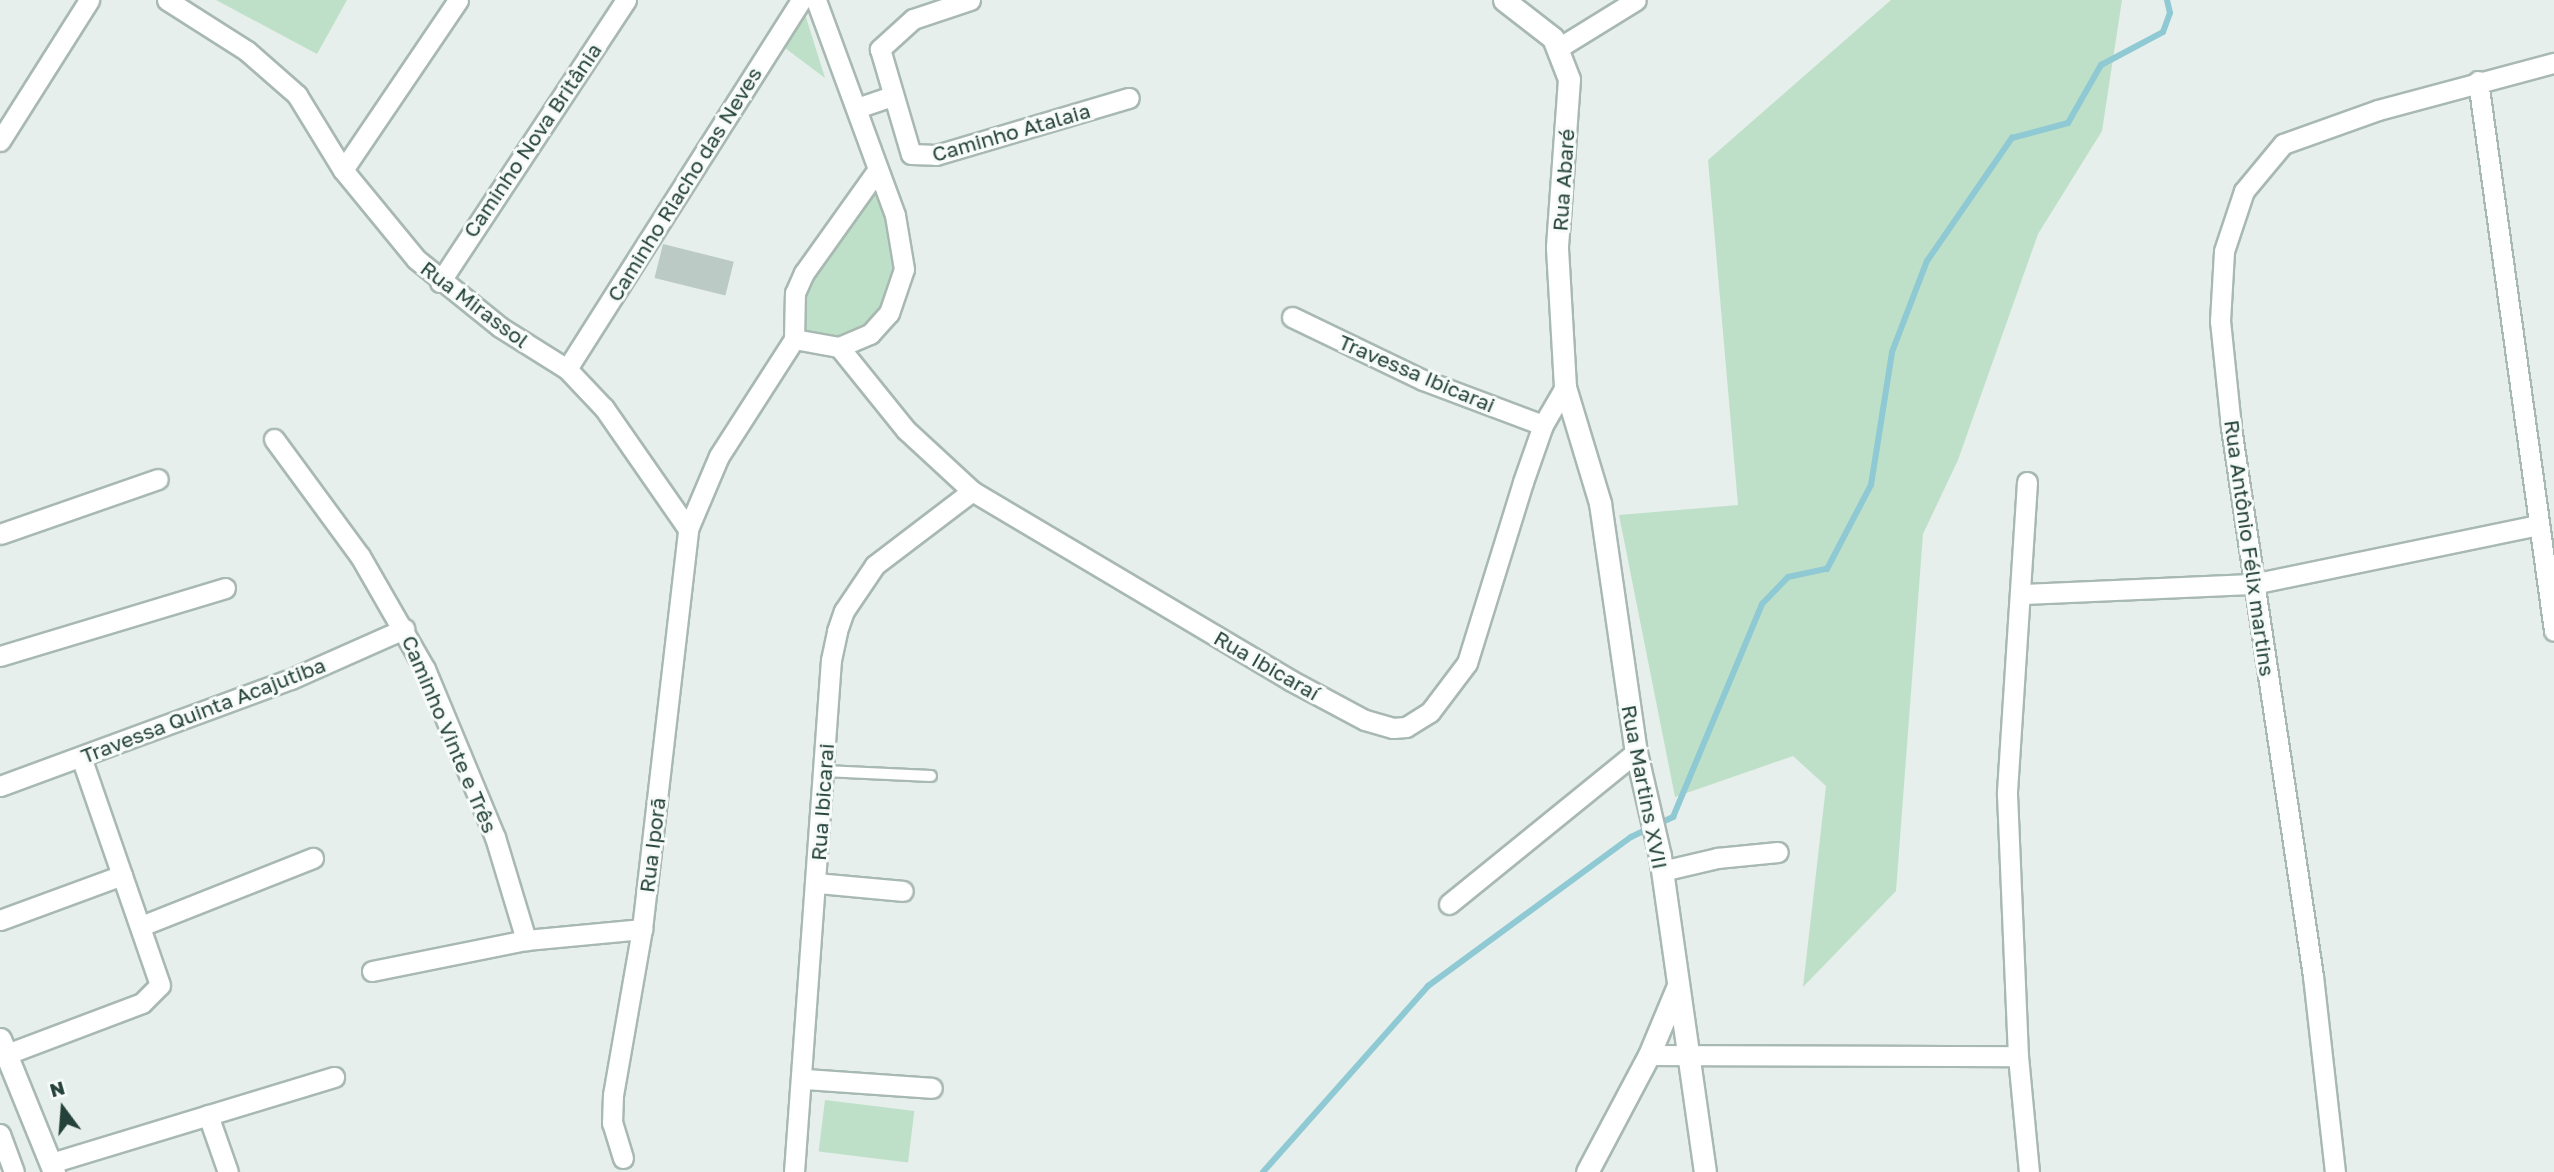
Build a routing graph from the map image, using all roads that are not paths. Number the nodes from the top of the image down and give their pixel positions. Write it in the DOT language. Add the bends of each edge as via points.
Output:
graph roads {
  1 [pos="89,0"];
  2 [pos="167,0"];
  3 [pos="458,0"];
  4 [pos="626,0"];
  5 [pos="801,0"];
  6 [pos="816,0"];
  7 [pos="970,0"];
  8 [pos="1505,0"];
  9 [pos="1636,0"];
  10 [pos="1560,47"];
  11 [pos="2554,63"];
  12 [pos="2478,81"];
  13 [pos="892,96"];
  14 [pos="1129,98"];
  15 [pos="857,108"];
  16 [pos="0,141"];
  17 [pos="343,170"];
  18 [pos="876,172"];
  19 [pos="440,282"];
  20 [pos="1292,317"];
  21 [pos="794,339"];
  22 [pos="839,347"];
  23 [pos="567,369"];
  24 [pos="1565,387"];
  25 [pos="1543,425"];
  26 [pos="274,439"];
  27 [pos="158,480"];
  28 [pos="2026,482"];
  29 [pos="972,491"];
  30 [pos="2539,525"];
  31 [pos="688,528"];
  32 [pos="0,534"];
  33 [pos="2253,584"];
  34 [pos="225,588"];
  35 [pos="2022,594"];
  36 [pos="404,629"];
  37 [pos="2554,631"];
  38 [pos="0,656"];
  39 [pos="1636,752"];
  40 [pos="80,757"];
  41 [pos="824,771"];
  42 [pos="931,776"];
  43 [pos="0,786"];
  44 [pos="1777,852"];
  45 [pos="313,859"];
  46 [pos="1661,864"];
  47 [pos="122,875"];
  48 [pos="817,883"];
  49 [pos="903,891"];
  50 [pos="1449,904"];
  51 [pos="0,920"];
  52 [pos="141,926"];
  53 [pos="642,929"];
  54 [pos="526,940"];
  55 [pos="372,971"];
  56 [pos="1678,986"];
  57 [pos="3,1046"];
  58 [pos="1649,1055"];
  59 [pos="1687,1055"];
  60 [pos="2018,1056"];
  61 [pos="334,1077"];
  62 [pos="804,1079"];
  63 [pos="932,1088"];
  64 [pos="208,1115"];
  65 [pos="0,1134"];
  66 [pos="623,1158"];
  67 [pos="52,1168"];
  68 [pos="14,1172"];
  69 [pos="228,1172"];
  70 [pos="794,1172"];
  71 [pos="1587,1172"];
  72 [pos="1705,1172"];
  73 [pos="2029,1172"];
  74 [pos="2334,1172"];
  1 -- 16 [label="street"];
  2 -- 17 [label="street, Rua Mirassol" via="247,51 297,94"];
  3 -- 17 [label="street"];
  4 -- 19 [label="street, Caminho Nova Britânia"];
  5 -- 23 [label="street, Caminho Riacho das Neves"];
  6 -- 15 [label="street"];
  7 -- 13 [label="street" via="913,19 880,49"];
  8 -- 10 [label="street"];
  9 -- 10 [label="street"];
  10 -- 24 [label="street, Rua Abaré" via="1569,79 1557,248"];
  11 -- 12 [label="street, Rua Antônio Félix martins"];
  12 -- 30 [label="street"];
  12 -- 33 [label="street, Rua Antônio Félix martins" via="2302,133 2271,155 2244,191 2224,251 2220,321"];
  13 -- 14 [label="street, Caminho Atalaia" via="911,154 920,157"];
  13 -- 15 [label="street"];
  15 -- 18 [label="street"];
  17 -- 19 [label="street, Rua Mirassol"];
  18 -- 21 [label="street" via="804,273 795,293"];
  18 -- 22 [label="street" via="898,226 902,283 880,326"];
  19 -- 23 [label="street, Rua Mirassol"];
  20 -- 25 [label="street, Travessa Ibicarai" via="1423,380"];
  21 -- 22 [label="street"];
  21 -- 31 [label="street, Rua Iporã" via="719,456"];
  22 -- 29 [label="street, Rua Ibicaraí" via="906,430"];
  23 -- 31 [label="street, Rua Mirassol" via="604,408"];
  24 -- 25 [label="street, Rua Ibicaraí"];
  24 -- 39 [label="street, Rua Martins XVII" via="1600,503"];
  25 -- 29 [label="street, Rua Ibicaraí" via="1467,663 1442,702 1406,727 1380,725 1342,709"];
  26 -- 36 [label="street, Caminho Vinte e Três" via="360,556"];
  27 -- 32 [label="street"];
  28 -- 35 [label="street"];
  29 -- 41 [label="street, Rua Ibicarai" via="875,565 844,611 831,660"];
  30 -- 33 [label="street"];
  30 -- 37 [label="street"];
  31 -- 53 [label="street, Rua Iporã"];
  33 -- 35 [label="street"];
  33 -- 74 [label="street, Rua Antônio Félix martins" via="2313,976"];
  34 -- 38 [label="street"];
  35 -- 60 [label="street" via="2007,794"];
  36 -- 40 [label="street, Travessa Quinta Acajutiba" via="291,679"];
  36 -- 54 [label="street, Caminho Vinte e Três" via="461,750"];
  39 -- 46 [label="street, Rua Martins XVII"];
  39 -- 50 [label="street"];
  40 -- 43 [label="street, Travessa Quinta Acajutiba"];
  40 -- 47 [label="street"];
  41 -- 42 [label="lane"];
  41 -- 48 [label="street, Rua Ibicarai"];
  44 -- 46 [label="street"];
  45 -- 52 [label="street"];
  46 -- 56 [label="street, Rua Martins XVII"];
  47 -- 51 [label="street"];
  47 -- 52 [label="street"];
  48 -- 49 [label="street"];
  48 -- 62 [label="street, Rua Ibicarai"];
  52 -- 57 [label="street" via="160,985 142,1003"];
  53 -- 54 [label="street"];
  53 -- 66 [label="street, Rua Iporã" via="613,1095 612,1123"];
  54 -- 55 [label="street"];
  56 -- 58 [label="street"];
  56 -- 59 [label="street, Rua Martins XVII"];
  57 -- 67 [label="street"];
  58 -- 59 [label="street"];
  58 -- 71 [label="street"];
  59 -- 60 [label="street"];
  59 -- 72 [label="street, Rua Martins XVII"];
  60 -- 73 [label="street"];
  61 -- 64 [label="street"];
  62 -- 63 [label="street"];
  62 -- 70 [label="street, Rua Ibicarai"];
  64 -- 67 [label="street"];
  64 -- 69 [label="street"];
  65 -- 68 [label="street"];
}
